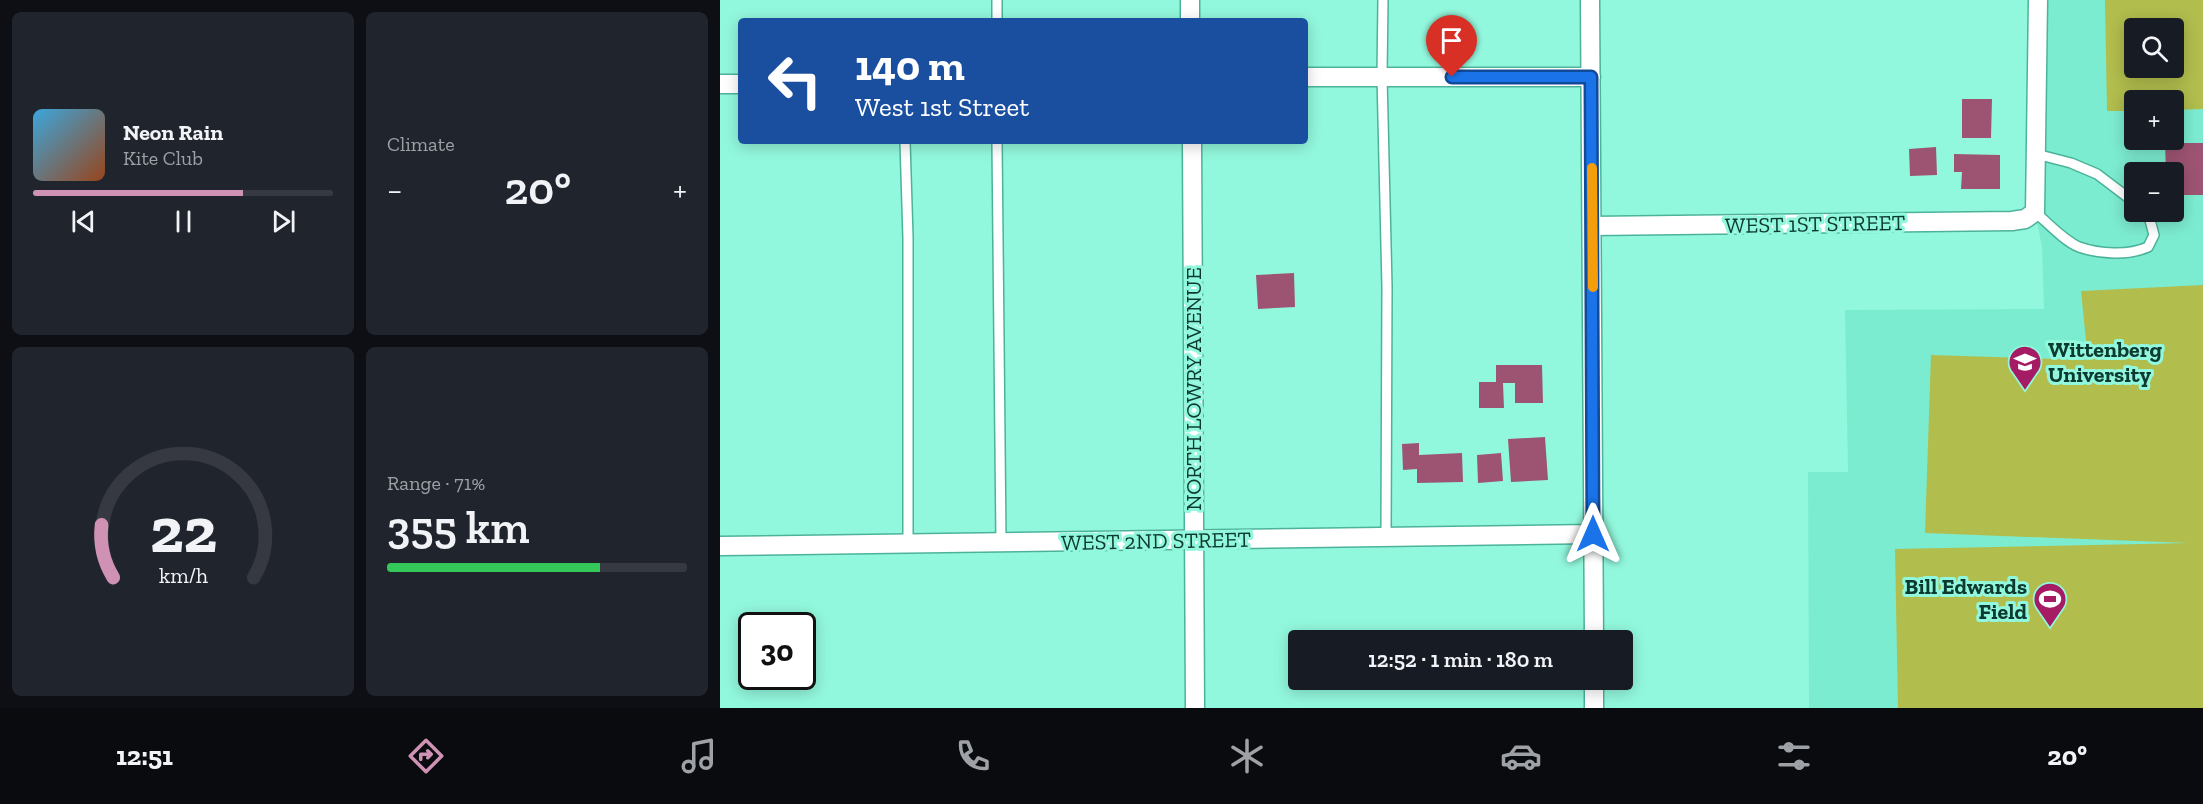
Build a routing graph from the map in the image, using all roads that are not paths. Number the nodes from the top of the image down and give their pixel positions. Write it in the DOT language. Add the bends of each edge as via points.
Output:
graph roads {
  1 [pos="997,0"];
  2 [pos="1190,0"];
  3 [pos="1383,0"];
  4 [pos="1590,0"];
  5 [pos="2038,0"];
  6 [pos="997,18"];
  7 [pos="1191,18"];
  8 [pos="1382,76"];
  9 [pos="1308,77"];
  10 [pos="1591,77"];
  11 [pos="720,84"];
  12 [pos="738,84"];
  13 [pos="905,144"];
  14 [pos="997,144"];
  15 [pos="1192,144"];
  16 [pos="2036,154"];
  17 [pos="2124,194"];
  18 [pos="2035,212"];
  19 [pos="2151,222"];
  20 [pos="1593,226"];
  21 [pos="1593,534"];
  22 [pos="1386,537"];
  23 [pos="1194,540"];
  24 [pos="1001,543"];
  25 [pos="908,544"];
  26 [pos="720,546"];
  27 [pos="1594,630"];
  28 [pos="1594,690"];
  29 [pos="1195,708"];
  30 [pos="1594,708"];
  1 -- 6 [label="lane"];
  2 -- 7 [label="street"];
  3 -- 8 [label="lane"];
  4 -- 10 [label="street"];
  5 -- 16 [label="street"];
  8 -- 9 [label="street"];
  8 -- 10 [label="street"];
  8 -- 22 [label="lane" via="1387,287"];
  10 -- 20 [label="street"];
  11 -- 12 [label="street"];
  13 -- 25 [label="lane"];
  14 -- 24 [label="lane"];
  15 -- 23 [label="street, NORTH LOWRY AVENUE"];
  16 -- 17 [label="lane" via="2097,174"];
  16 -- 18 [label="street"];
  18 -- 19 [label="lane" via="2078,246 2109,253 2136,252 2148,247 2154,235"];
  18 -- 20 [label="street, WEST 1ST STREET" via="2012,221"];
  20 -- 21 [label="street"];
  21 -- 22 [label="street, WEST 2ND STREET"];
  21 -- 27 [label="street"];
  22 -- 23 [label="street, WEST 2ND STREET"];
  23 -- 24 [label="street, WEST 2ND STREET"];
  23 -- 29 [label="street, NORTH LOWRY AVENUE"];
  24 -- 25 [label="street, WEST 2ND STREET"];
  25 -- 26 [label="street, WEST 2ND STREET"];
  28 -- 30 [label="street"];
}
